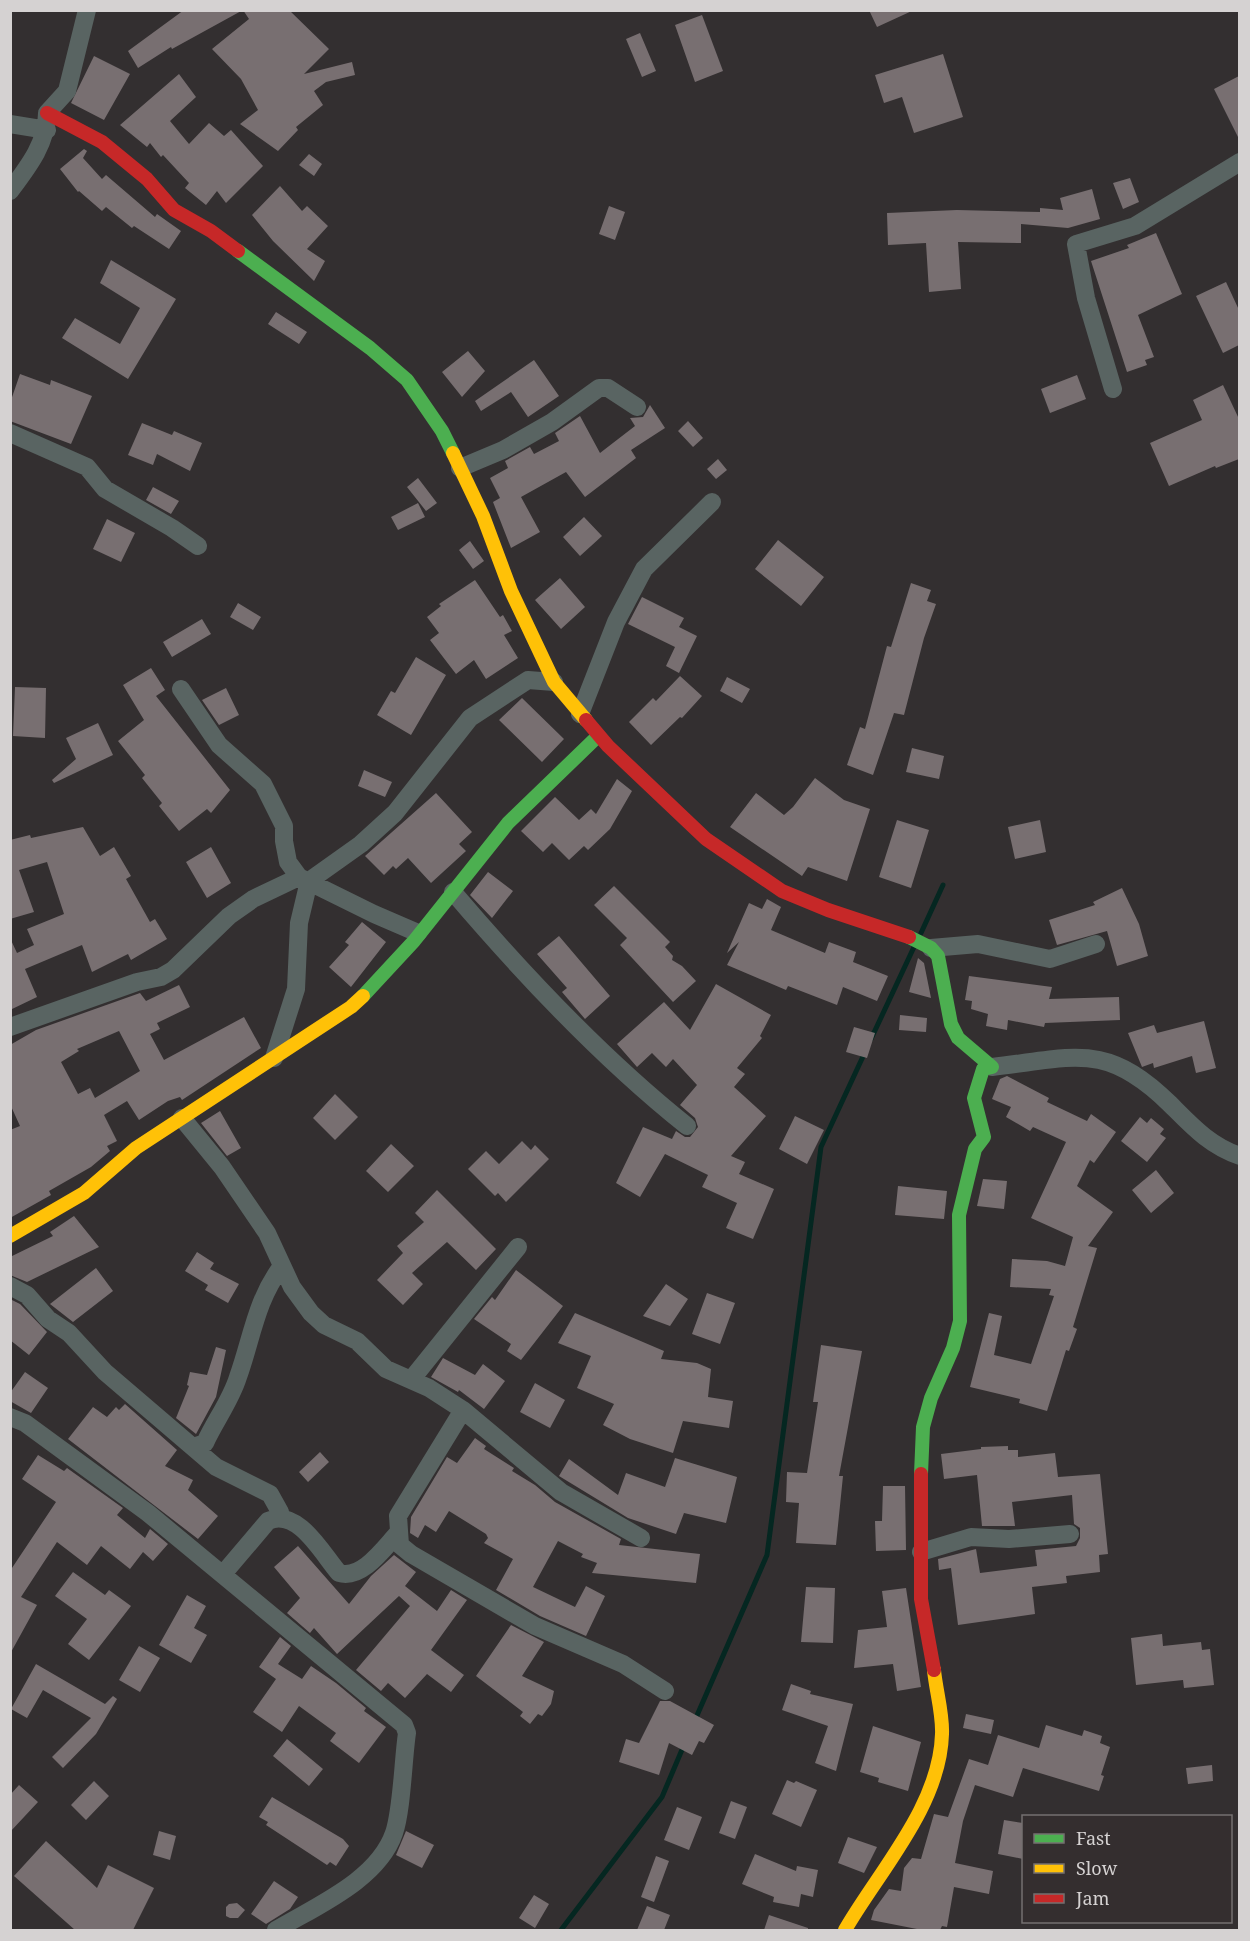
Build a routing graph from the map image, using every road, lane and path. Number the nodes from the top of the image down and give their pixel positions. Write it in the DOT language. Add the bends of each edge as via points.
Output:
graph roads {
  1 [pos="87,10"];
  2 [pos="47,121"];
  3 [pos="10,124"];
  4 [pos="1239,162"];
  5 [pos="10,190"];
  6 [pos="1113,389"];
  7 [pos="637,407"];
  8 [pos="10,433"];
  9 [pos="460,468"];
  10 [pos="712,502"];
  11 [pos="198,546"];
  12 [pos="543,654"];
  13 [pos="528,680"];
  14 [pos="554,682"];
  15 [pos="181,688"];
  16 [pos="583,718"];
  17 [pos="603,741"];
  18 [pos="304,879"];
  19 [pos="453,892"];
  20 [pos="418,933"];
  21 [pos="1096,944"];
  22 [pos="932,948"];
  23 [pos="10,1028"];
  24 [pos="274,1058"];
  25 [pos="992,1067"];
  26 [pos="182,1118"];
  27 [pos="687,1125"];
  28 [pos="1239,1156"];
  29 [pos="10,1236"];
  30 [pos="518,1247"];
  31 [pos="282,1266"];
  32 [pos="10,1286"];
  33 [pos="411,1380"];
  34 [pos="463,1410"];
  35 [pos="10,1417"];
  36 [pos="193,1447"];
  37 [pos="280,1517"];
  38 [pos="398,1533"];
  39 [pos="1070,1534"];
  40 [pos="641,1538"];
  41 [pos="921,1552"];
  42 [pos="223,1574"];
  43 [pos="665,1691"];
  44 [pos="276,1930"];
  45 [pos="845,1930"];
  1 -- 2 [label="street" via="67,91"];
  2 -- 3 [label="street"];
  2 -- 5 [label="street" via="30,164"];
  2 -- 9 [label="street" via="102,142 147,179 174,210 211,231 370,348 407,380 425,403"];
  4 -- 6 [label="street" via="1135,226 1076,244 1086,297"];
  7 -- 9 [label="street" via="608,388 599,388 552,422 503,450"];
  8 -- 11 [label="street" via="87,467 105,489"];
  9 -- 12 [label="street" via="511,591"];
  10 -- 16 [label="street" via="644,569 616,622"];
  12 -- 13 [label="street"];
  12 -- 14 [label="street"];
  13 -- 14 [label="street"];
  13 -- 18 [label="street" via="470,718 395,813 361,844"];
  14 -- 16 [label="street"];
  15 -- 18 [label="street" via="219,746 263,784 284,826 288,862"];
  16 -- 17 [label="street"];
  17 -- 19 [label="street" via="510,821"];
  17 -- 22 [label="street" via="706,839 782,891"];
  18 -- 20 [label="street"];
  18 -- 23 [label="street" via="245,905 161,977"];
  18 -- 24 [label="street" via="296,989"];
  19 -- 20 [label="street"];
  19 -- 27 [label="street" via="562,1012 652,1098"];
  20 -- 24 [label="street" via="351,1007"];
  21 -- 22 [label="street" via="1050,959 978,944"];
  22 -- 25 [label="street" via="938,956 951,1024 958,1038"];
  24 -- 26 [label="street"];
  25 -- 28 [label="street" via="1080,1056 1099,1058 1146,1082 1210,1143"];
  25 -- 41 [label="street" via="983,1069 974,1098 984,1137 972,1159 958,1215 960,1321 923,1427"];
  26 -- 29 [label="street" via="136,1148 84,1193"];
  26 -- 31 [label="street" via="222,1167 267,1233"];
  30 -- 33 [label="street"];
  31 -- 33 [label="street" via="292,1287 324,1325 357,1341 386,1369"];
  31 -- 36 [label="street" via="269,1283 257,1311 238,1379 225,1407 205,1443"];
  32 -- 36 [label="street" via="27,1295 105,1372"];
  33 -- 34 [label="street"];
  34 -- 38 [label="street" via="398,1516"];
  34 -- 40 [label="street" via="561,1492"];
  35 -- 42 [label="street" via="25,1423 148,1513"];
  36 -- 37 [label="street" via="234,1479 270,1494"];
  37 -- 38 [label="street" via="306,1532 339,1573 348,1575 371,1560"];
  37 -- 42 [label="street" via="268,1521"];
  38 -- 43 [label="street" via="400,1545 411,1554 535,1626 623,1664"];
  39 -- 41 [label="street" via="1009,1539 971,1537"];
  41 -- 45 [label="street" via="921,1599 941,1715 937,1763 923,1803 900,1848"];
  42 -- 44 [label="street" via="398,1720 406,1733 395,1832 383,1857 366,1875"];
}
